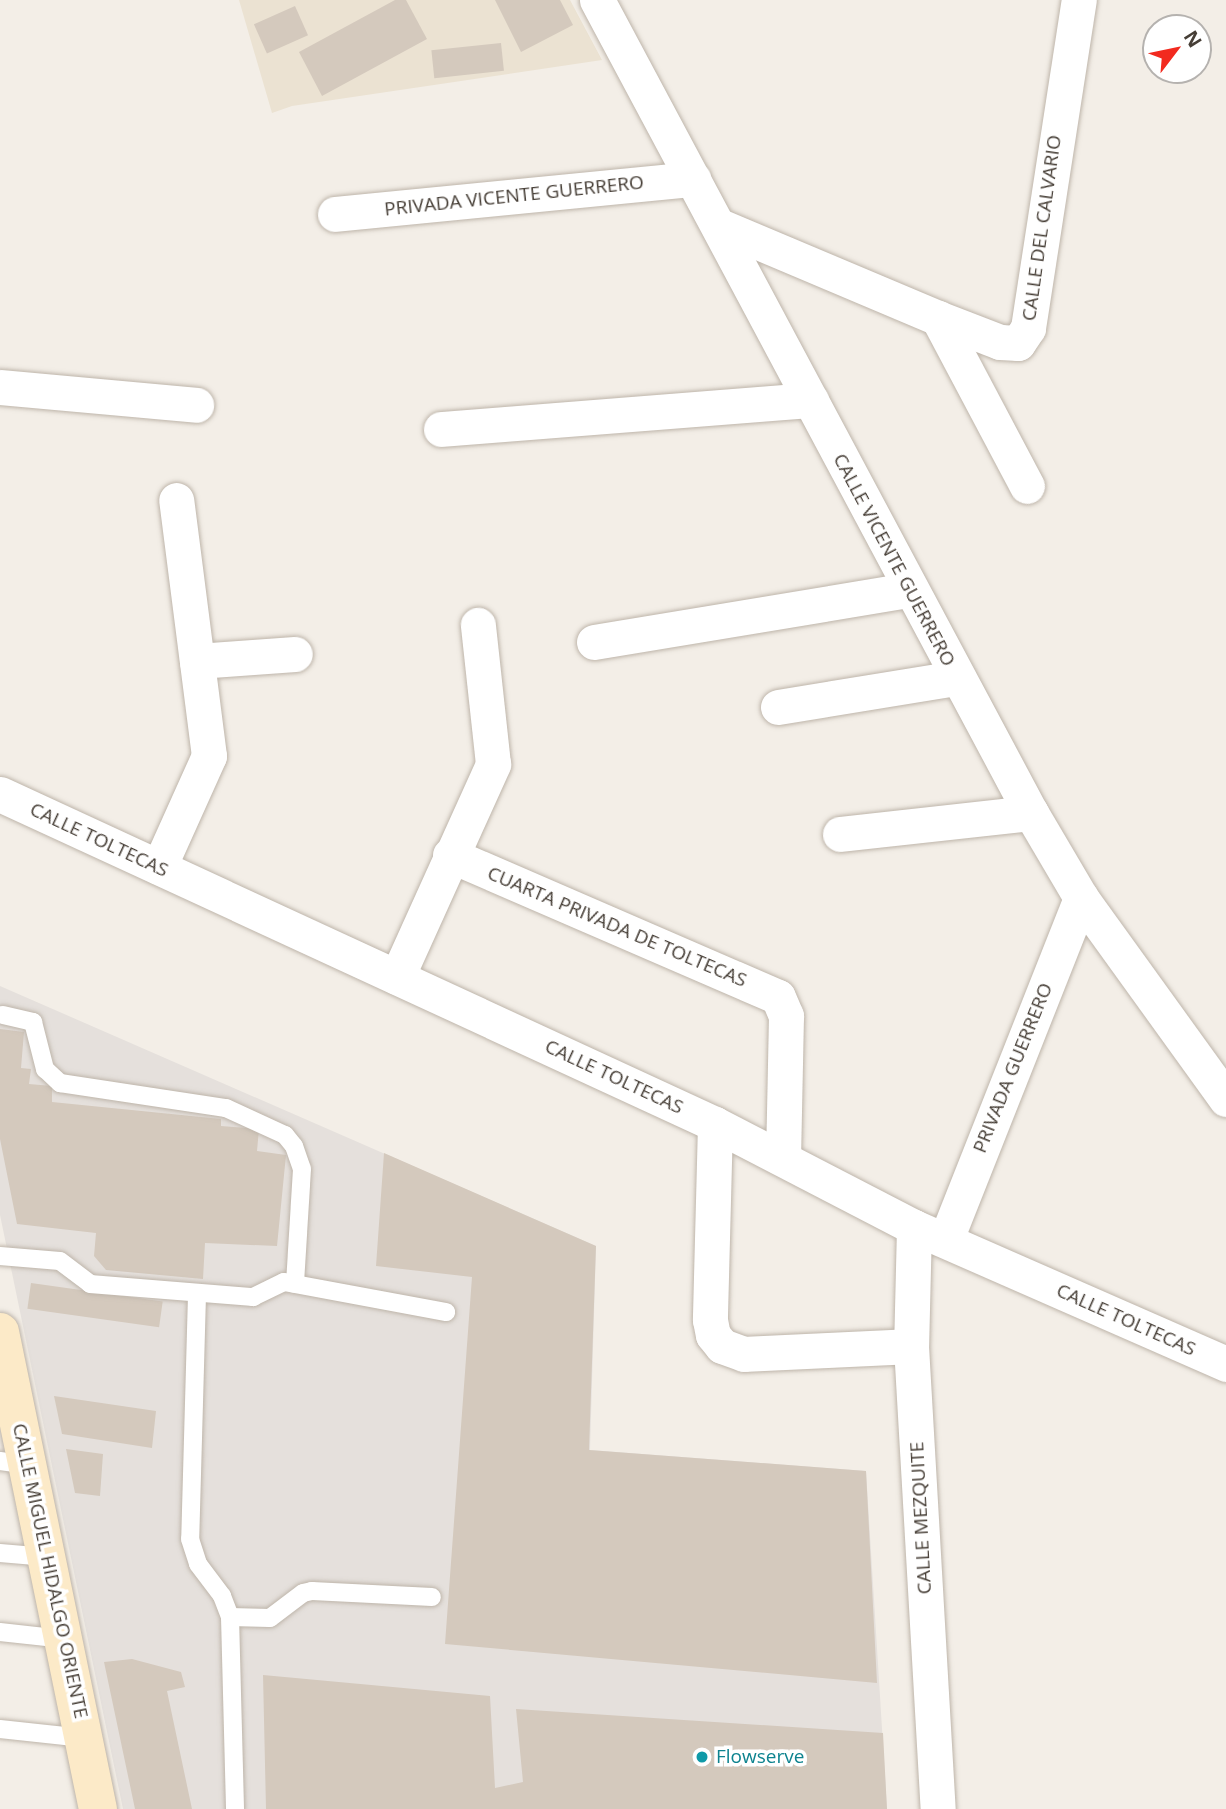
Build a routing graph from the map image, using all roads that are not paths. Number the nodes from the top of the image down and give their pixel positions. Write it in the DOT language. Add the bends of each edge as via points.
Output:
graph roads {
  1 [pos="597,0"];
  2 [pos="1079,0"];
  3 [pos="693,179"];
  4 [pos="335,214"];
  5 [pos="720,226"];
  6 [pos="938,318"];
  7 [pos="0,387"];
  8 [pos="811,400"];
  9 [pos="196,405"];
  10 [pos="441,429"];
  11 [pos="1027,485"];
  12 [pos="176,500"];
  13 [pos="908,590"];
  14 [pos="478,625"];
  15 [pos="594,642"];
  16 [pos="295,654"];
  17 [pos="197,661"];
  18 [pos="956,678"];
  19 [pos="778,708"];
  20 [pos="0,794"];
  21 [pos="1031,813"];
  22 [pos="840,834"];
  23 [pos="450,855"];
  24 [pos="159,867"];
  25 [pos="1081,898"];
  26 [pos="397,977"];
  27 [pos="3,1015"];
  28 [pos="1226,1100"];
  29 [pos="715,1124"];
  30 [pos="783,1157"];
  31 [pos="930,1233"];
  32 [pos="0,1255"];
  33 [pos="295,1284"];
  34 [pos="197,1295"];
  35 [pos="446,1312"];
  36 [pos="0,1332"];
  37 [pos="911,1346"];
  38 [pos="1226,1364"];
  39 [pos="14,1463"];
  40 [pos="0,1553"];
  41 [pos="47,1557"];
  42 [pos="432,1597"];
  43 [pos="230,1618"];
  44 [pos="0,1632"];
  45 [pos="63,1639"];
  46 [pos="0,1729"];
  47 [pos="84,1738"];
  48 [pos="98,1809"];
  49 [pos="235,1809"];
  50 [pos="938,1809"];
  1 -- 3 [label="street, CALLE VICENTE GUERRERO"];
  2 -- 6 [label="street, CALLE DEL CALVARIO" via="1028,328 1018,343 1010,344"];
  3 -- 4 [label="street, PRIVADA VICENTE GUERRERO"];
  3 -- 5 [label="street, CALLE VICENTE GUERRERO"];
  5 -- 6 [label="street, CALLE DEL CALVARIO"];
  5 -- 8 [label="street, CALLE VICENTE GUERRERO"];
  6 -- 11 [label="street"];
  7 -- 9 [label="street"];
  8 -- 10 [label="street"];
  8 -- 13 [label="street, CALLE VICENTE GUERRERO"];
  12 -- 17 [label="street"];
  13 -- 15 [label="street"];
  13 -- 18 [label="street, CALLE VICENTE GUERRERO"];
  14 -- 23 [label="street" via="494,764"];
  16 -- 17 [label="street"];
  17 -- 24 [label="street" via="209,757"];
  18 -- 19 [label="street"];
  18 -- 21 [label="street, CALLE VICENTE GUERRERO"];
  20 -- 24 [label="street, CALLE TOLTECAS"];
  21 -- 22 [label="street"];
  21 -- 25 [label="street, CALLE VICENTE GUERRERO"];
  23 -- 26 [label="street"];
  23 -- 30 [label="street, CUARTA PRIVADA DE TOLTECAS" via="771,992 782,1002 786,1016"];
  24 -- 26 [label="street, CALLE TOLTECAS"];
  25 -- 28 [label="street, CALLE VICENTE GUERRERO"];
  25 -- 31 [label="street, PRIVADA GUERRERO"];
  26 -- 29 [label="street, CALLE TOLTECAS"];
  27 -- 33 [label="lane" via="33,1022 45,1069 60,1083 226,1108 285,1135 302,1169"];
  29 -- 30 [label="street, CALLE TOLTECAS"];
  29 -- 37 [label="street" via="710,1320 722,1346 744,1354"];
  30 -- 31 [label="street, CALLE TOLTECAS"];
  31 -- 37 [label="street, CALLE MEZQUITE"];
  31 -- 38 [label="street, CALLE TOLTECAS"];
  32 -- 34 [label="lane" via="60,1261 90,1284"];
  33 -- 34 [label="lane" via="279,1282 253,1297"];
  33 -- 35 [label="lane"];
  34 -- 43 [label="lane" via="190,1539 198,1564 222,1596"];
  36 -- 39 [label="street, CALLE MIGUEL HIDALGO ORIENTE"];
  37 -- 50 [label="street, CALLE MEZQUITE"];
  39 -- 41 [label="street, CALLE MIGUEL HIDALGO ORIENTE"];
  40 -- 41 [label="lane"];
  41 -- 45 [label="street, CALLE MIGUEL HIDALGO ORIENTE"];
  42 -- 43 [label="lane" via="303,1592 270,1618"];
  43 -- 49 [label="lane"];
  44 -- 45 [label="lane"];
  45 -- 47 [label="street, CALLE MIGUEL HIDALGO ORIENTE"];
  46 -- 47 [label="lane"];
  47 -- 48 [label="street, CALLE MIGUEL HIDALGO ORIENTE"];
}
